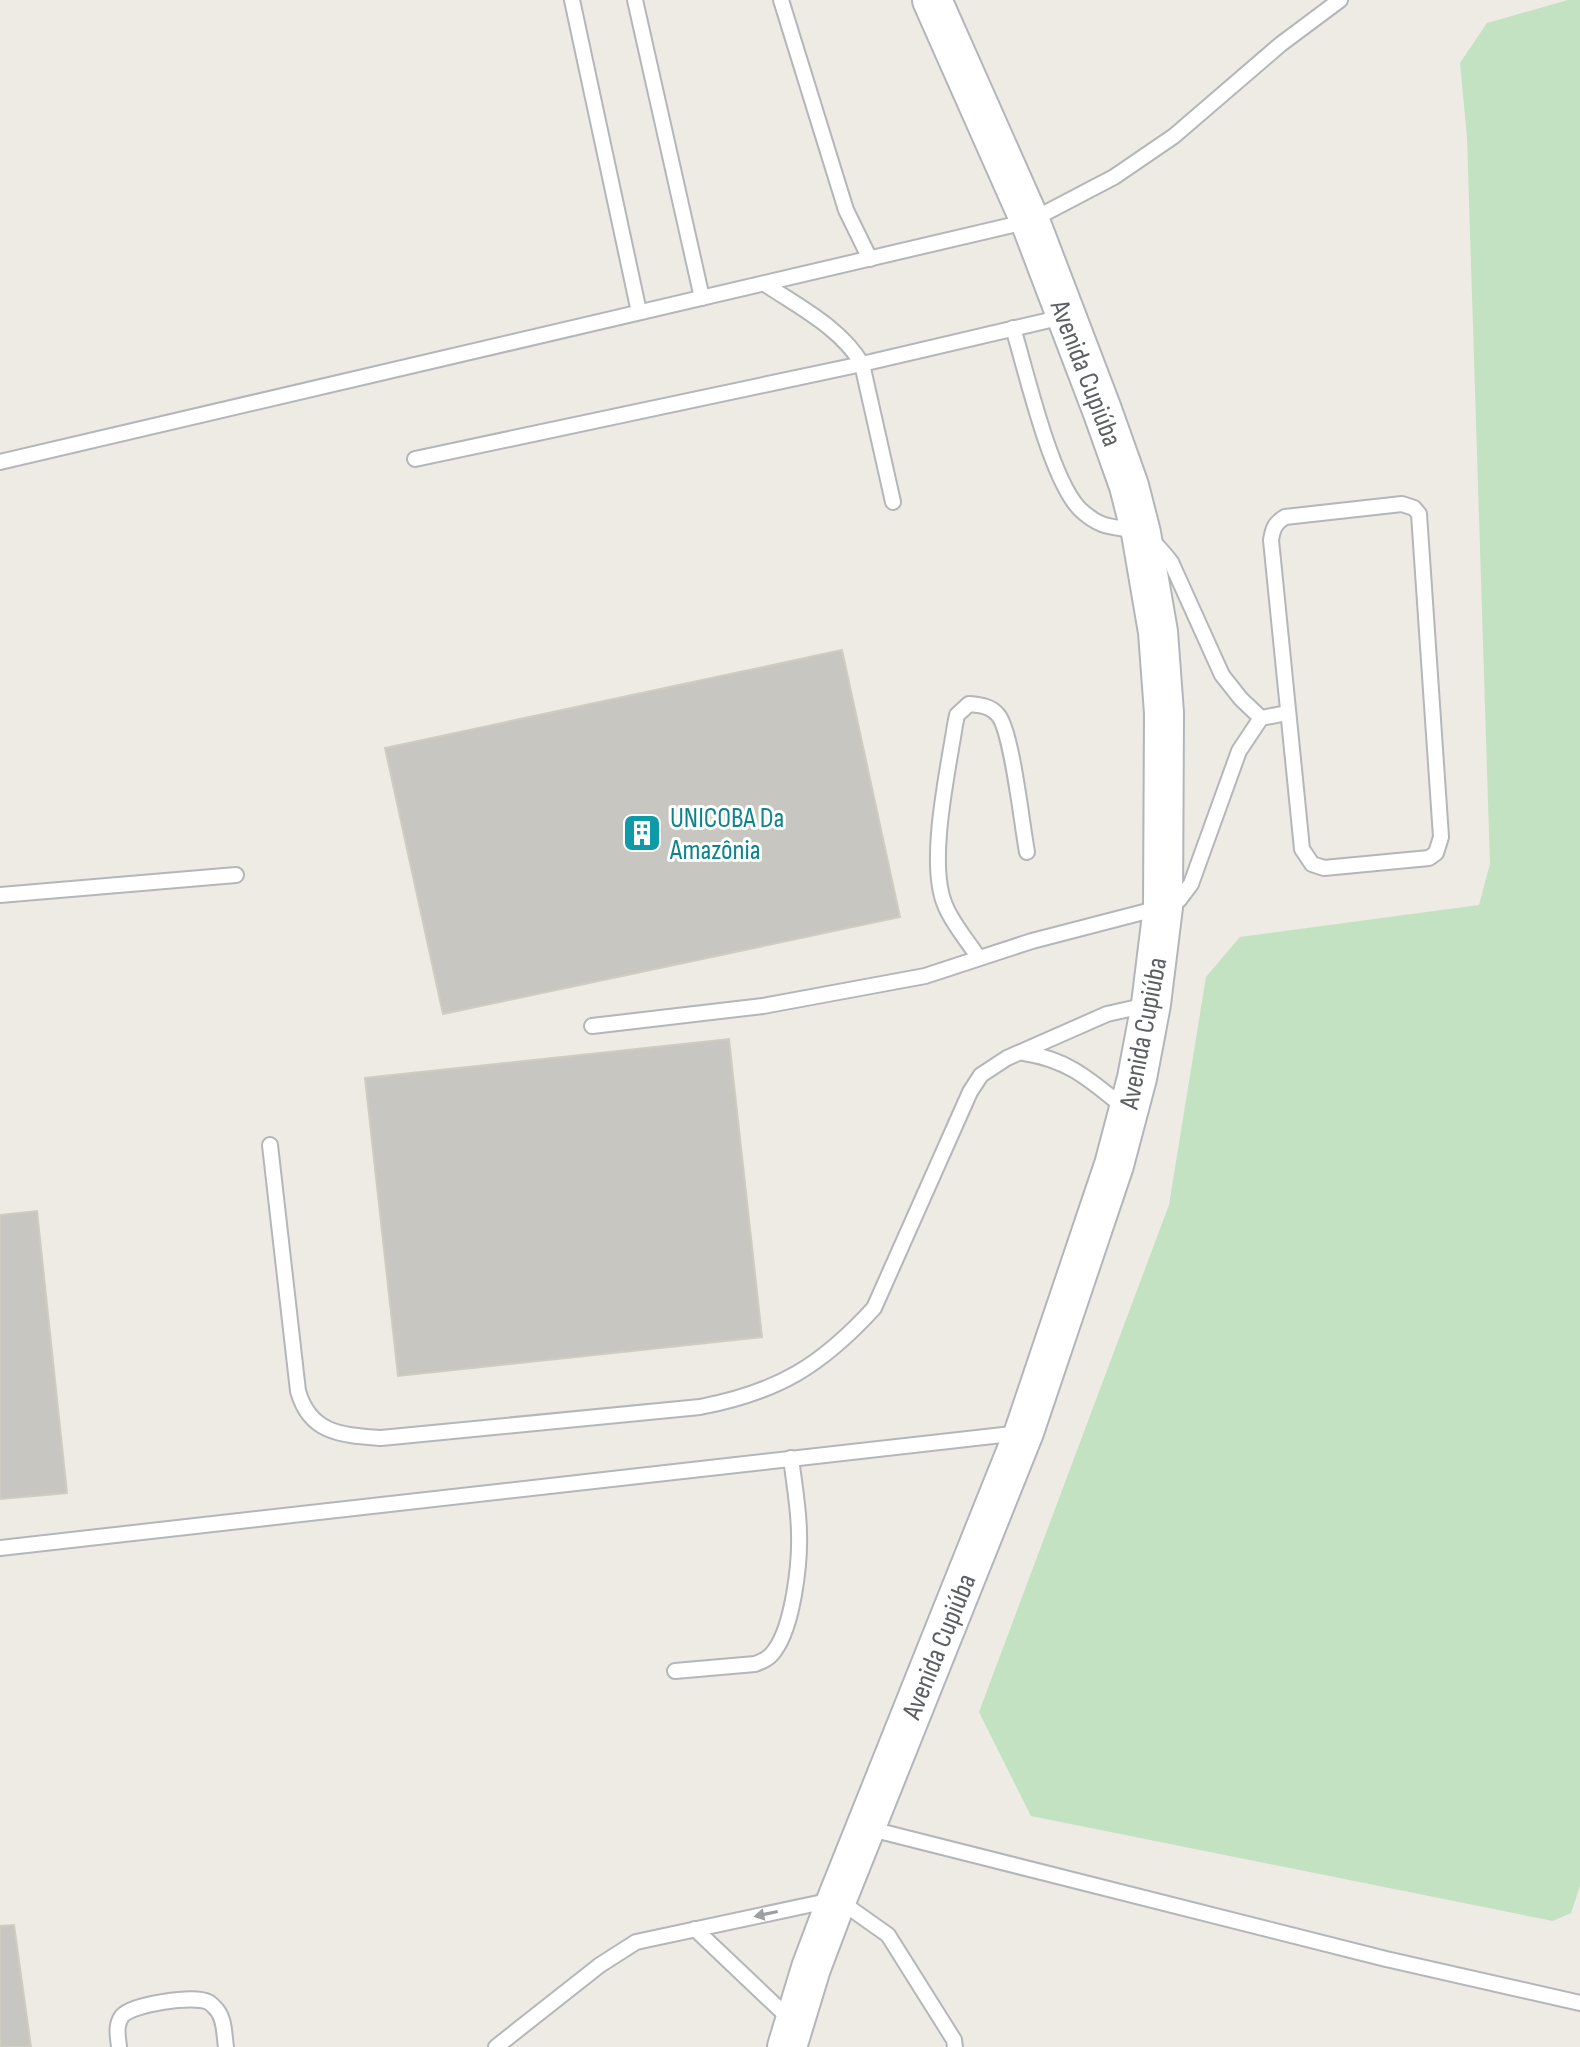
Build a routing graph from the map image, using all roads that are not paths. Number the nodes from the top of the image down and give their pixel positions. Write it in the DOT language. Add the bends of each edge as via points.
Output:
graph roads {
  1 [pos="572,0"];
  2 [pos="635,0"];
  3 [pos="781,0"];
  4 [pos="932,0"];
  5 [pos="1340,0"];
  6 [pos="1030,221"];
  7 [pos="870,259"];
  8 [pos="765,284"];
  9 [pos="702,298"];
  10 [pos="639,312"];
  11 [pos="1066,316"];
  12 [pos="1013,328"];
  13 [pos="862,364"];
  14 [pos="415,459"];
  15 [pos="0,462"];
  16 [pos="893,502"];
  17 [pos="1141,533"];
  18 [pos="1287,713"];
  19 [pos="1261,718"];
  20 [pos="1027,852"];
  21 [pos="236,875"];
  22 [pos="0,895"];
  23 [pos="1163,907"];
  24 [pos="978,957"];
  25 [pos="1151,1004"];
  26 [pos="592,1026"];
  27 [pos="1023,1053"];
  28 [pos="1128,1111"];
  29 [pos="270,1145"];
  30 [pos="1024,1432"];
  31 [pos="791,1458"];
  32 [pos="0,1548"];
  33 [pos="675,1671"];
  34 [pos="867,1828"];
  35 [pos="837,1899"];
  36 [pos="695,1929"];
  37 [pos="1580,2003"];
  38 [pos="791,2035"];
  39 [pos="119,2047"];
  40 [pos="226,2047"];
  41 [pos="496,2047"];
  42 [pos="955,2047"];
  1 -- 10 [label="lane"];
  2 -- 9 [label="lane"];
  3 -- 7 [label="lane" via="846,210"];
  4 -- 6 [label="street, Avenida Cupiúba"];
  5 -- 6 [label="lane" via="1174,136 1114,177"];
  6 -- 7 [label="lane"];
  6 -- 11 [label="street, Avenida Cupiúba"];
  7 -- 8 [label="lane"];
  8 -- 9 [label="lane"];
  8 -- 13 [label="lane" via="822,322"];
  9 -- 10 [label="lane"];
  10 -- 15 [label="lane"];
  11 -- 12 [label="lane"];
  11 -- 17 [label="street, Avenida Cupiúba" via="1129,486"];
  12 -- 13 [label="lane"];
  12 -- 17 [label="lane" via="1058,478 1080,510 1103,526"];
  13 -- 14 [label="lane"];
  13 -- 16 [label="lane"];
  17 -- 19 [label="lane" via="1171,562 1222,675"];
  17 -- 23 [label="street, Avenida Cupiúba" via="1158,632 1164,713"];
  18 -- 18 [label="lane" via="1271,540 1276,523 1285,517 1402,504 1414,508 1419,514 1441,837 1436,853 1420,861 1324,868 1312,864 1302,849"];
  18 -- 19 [label="lane"];
  19 -- 23 [label="lane" via="1239,751 1191,884 1179,900"];
  20 -- 24 [label="lane" via="1006,730 994,711 969,704 957,715 938,851 944,904"];
  21 -- 22 [label="lane"];
  23 -- 24 [label="lane"];
  23 -- 25 [label="street, Avenida Cupiúba"];
  24 -- 26 [label="lane" via="925,976 763,1006"];
  25 -- 27 [label="lane" via="1107,1014"];
  25 -- 28 [label="street, Avenida Cupiúba"];
  27 -- 28 [label="lane" via="1072,1067"];
  27 -- 29 [label="lane" via="992,1066 970,1092 874,1308 858,1326 815,1363 781,1383 700,1407 381,1438 347,1435 311,1419 298,1391"];
  28 -- 30 [label="street, Avenida Cupiúba"];
  30 -- 31 [label="lane"];
  30 -- 34 [label="street, Avenida Cupiúba"];
  31 -- 32 [label="lane"];
  31 -- 33 [label="lane" via="798,1562 775,1652 755,1664"];
  34 -- 35 [label="street, Avenida Cupiúba"];
  34 -- 37 [label="lane"];
  35 -- 36 [label="lane, one-way"];
  35 -- 38 [label="street, Avenida Cupiúba"];
  35 -- 42 [label="lane" via="888,1935"];
  36 -- 38 [label="lane"];
  36 -- 41 [label="lane" via="636,1942"];
  39 -- 40 [label="lane" via="117,2028 130,2010 198,1999 220,2013"];
}
